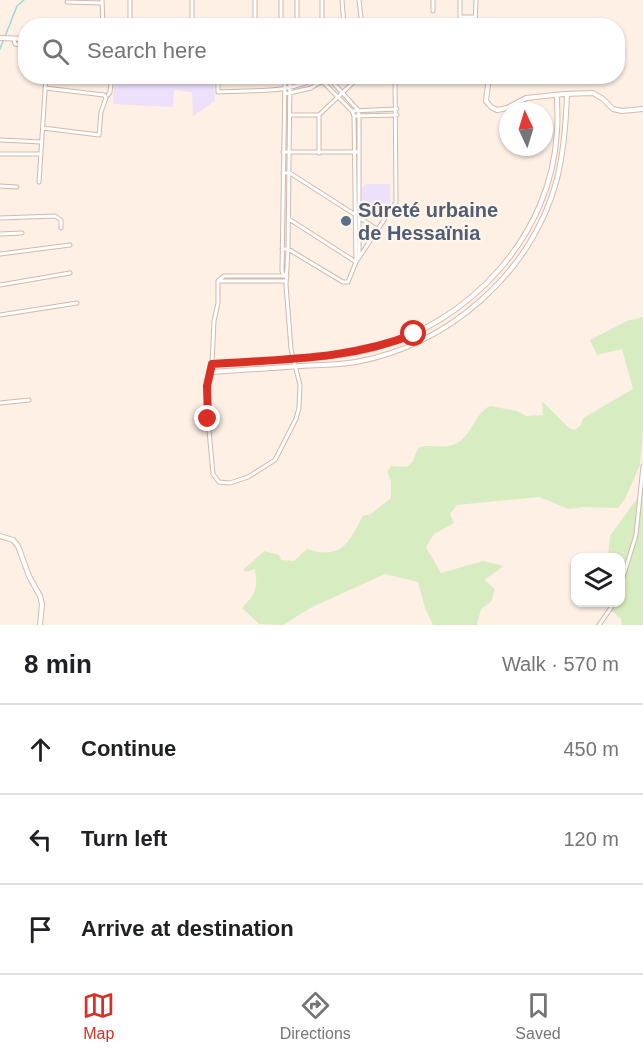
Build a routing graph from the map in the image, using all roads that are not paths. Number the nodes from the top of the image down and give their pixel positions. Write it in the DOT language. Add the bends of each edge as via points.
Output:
graph roads {
  1 [pos="130,0"];
  2 [pos="192,0"];
  3 [pos="255,0"];
  4 [pos="281,0"];
  5 [pos="297,0"];
  6 [pos="322,0"];
  7 [pos="342,0"];
  8 [pos="359,0"];
  9 [pos="433,0"];
  10 [pos="460,0"];
  11 [pos="476,0"];
  12 [pos="102,1"];
  13 [pos="67,2"];
  14 [pos="433,11"];
  15 [pos="474,17"];
  16 [pos="103,18"];
  17 [pos="130,18"];
  18 [pos="192,18"];
  19 [pos="255,18"];
  20 [pos="281,18"];
  21 [pos="297,18"];
  22 [pos="322,18"];
  23 [pos="343,18"];
  24 [pos="361,18"];
  25 [pos="3,39"];
  26 [pos="14,39"];
  27 [pos="18,39"];
  28 [pos="18,46"];
  29 [pos="45,84"];
  30 [pos="111,84"];
  31 [pos="218,84"];
  32 [pos="285,84"];
  33 [pos="304,84"];
  34 [pos="317,84"];
  35 [pos="325,84"];
  36 [pos="334,84"];
  37 [pos="352,84"];
  38 [pos="395,84"];
  39 [pos="488,84"];
  40 [pos="290,87"];
  41 [pos="45,88"];
  42 [pos="285,88"];
  43 [pos="290,93"];
  44 [pos="343,93"];
  45 [pos="285,94"];
  46 [pos="567,94"];
  47 [pos="108,95"];
  48 [pos="556,95"];
  49 [pos="338,97"];
  50 [pos="397,109"];
  51 [pos="643,109"];
  52 [pos="358,110"];
  53 [pos="352,111"];
  54 [pos="285,112"];
  55 [pos="290,115"];
  56 [pos="319,115"];
  57 [pos="360,115"];
  58 [pos="397,115"];
  59 [pos="354,116"];
  60 [pos="43,128"];
  61 [pos="1,140"];
  62 [pos="42,142"];
  63 [pos="283,152"];
  64 [pos="353,152"];
  65 [pos="359,152"];
  66 [pos="290,153"];
  67 [pos="319,153"];
  68 [pos="0,154"];
  69 [pos="41,154"];
  70 [pos="283,173"];
  71 [pos="290,173"];
  72 [pos="39,182"];
  73 [pos="0,186"];
  74 [pos="17,187"];
  75 [pos="355,214"];
  76 [pos="359,217"];
  77 [pos="0,218"];
  78 [pos="283,219"];
  79 [pos="289,219"];
  80 [pos="62,228"];
  81 [pos="378,230"];
  82 [pos="22,233"];
  83 [pos="0,234"];
  84 [pos="70,245"];
  85 [pos="282,249"];
  86 [pos="288,249"];
  87 [pos="0,255"];
  88 [pos="357,259"];
  89 [pos="70,273"];
  90 [pos="287,278"];
  91 [pos="0,285"];
  92 [pos="76,303"];
  93 [pos="0,315"];
  94 [pos="293,358"];
  95 [pos="212,364"];
  96 [pos="296,367"];
  97 [pos="211,372"];
  98 [pos="29,400"];
  99 [pos="0,403"];
  100 [pos="643,466"];
  101 [pos="0,536"];
  102 [pos="625,573"];
  103 [pos="612,607"];
  104 [pos="40,625"];
  105 [pos="598,625"];
  1 -- 17 [label="street"];
  2 -- 18 [label="street"];
  3 -- 19 [label="street"];
  4 -- 20 [label="street"];
  5 -- 21 [label="street"];
  6 -- 22 [label="street"];
  7 -- 23 [label="street"];
  8 -- 24 [label="street"];
  9 -- 14 [label="street"];
  10 -- 15 [label="street" via="460,17"];
  11 -- 15 [label="street"];
  12 -- 13 [label="street"];
  12 -- 16 [label="street"];
  25 -- 26 [label="street"];
  26 -- 27 [label="street"];
  26 -- 28 [label="street"];
  29 -- 41 [label="street"];
  30 -- 47 [label="street"];
  31 -- 42 [label="street" via="218,92"];
  32 -- 42 [label="street"];
  33 -- 40 [label="street"];
  34 -- 43 [label="street"];
  35 -- 49 [label="street"];
  36 -- 44 [label="street"];
  37 -- 44 [label="street"];
  38 -- 50 [label="street"];
  39 -- 48 [label="street" via="486,100 497,110 526,98"];
  40 -- 42 [label="street"];
  40 -- 43 [label="street"];
  41 -- 60 [label="street"];
  41 -- 60 [label="street" via="106,98 99,135"];
  42 -- 45 [label="street"];
  43 -- 45 [label="street"];
  43 -- 55 [label="street"];
  44 -- 49 [label="street"];
  44 -- 52 [label="street"];
  45 -- 54 [label="street"];
  46 -- 48 [label="street"];
  46 -- 51 [label="street" via="593,93 613,109 622,111"];
  46 -- 96 [label="street" via="562,158 546,211 522,255 484,299 445,328 397,350 356,362"];
  48 -- 94 [label="street" via="557,132 543,196 523,239 493,278 453,312 414,334 345,355"];
  49 -- 53 [label="street"];
  49 -- 56 [label="street"];
  50 -- 52 [label="street"];
  50 -- 58 [label="street"];
  52 -- 53 [label="street"];
  52 -- 57 [label="street"];
  53 -- 59 [label="street"];
  54 -- 55 [label="street"];
  54 -- 63 [label="street"];
  55 -- 56 [label="street"];
  55 -- 66 [label="street"];
  56 -- 67 [label="street"];
  57 -- 58 [label="street"];
  57 -- 59 [label="street"];
  57 -- 65 [label="street"];
  58 -- 81 [label="street" via="397,195"];
  59 -- 64 [label="street"];
  60 -- 62 [label="street"];
  61 -- 62 [label="street"];
  62 -- 69 [label="street"];
  63 -- 66 [label="street"];
  63 -- 70 [label="street"];
  64 -- 65 [label="street"];
  64 -- 67 [label="street"];
  64 -- 75 [label="street"];
  65 -- 76 [label="street"];
  66 -- 67 [label="street"];
  66 -- 71 [label="street"];
  68 -- 69 [label="street"];
  69 -- 72 [label="street"];
  70 -- 71 [label="street"];
  70 -- 78 [label="street"];
  71 -- 75 [label="street"];
  71 -- 79 [label="street"];
  73 -- 74 [label="street"];
  75 -- 76 [label="street"];
  75 -- 88 [label="street"];
  76 -- 81 [label="street"];
  76 -- 88 [label="street"];
  77 -- 80 [label="street" via="55,216 61,220"];
  78 -- 79 [label="street"];
  78 -- 85 [label="street"];
  79 -- 86 [label="street"];
  79 -- 88 [label="street"];
  81 -- 88 [label="street"];
  82 -- 83 [label="street"];
  84 -- 87 [label="street"];
  85 -- 86 [label="street"];
  85 -- 90 [label="street" via="282,272"];
  86 -- 88 [label="street" via="343,282 348,282"];
  86 -- 90 [label="street"];
  89 -- 91 [label="street"];
  90 -- 94 [label="street"];
  90 -- 95 [label="street" via="224,276 218,281"];
  92 -- 93 [label="street"];
  94 -- 95 [label="street"];
  94 -- 96 [label="street"];
  95 -- 97 [label="street"];
  96 -- 97 [label="street"];
  96 -- 97 [label="street" via="300,385 298,414 280,455 252,474 228,483 215,478 211,465 207,396"];
  98 -- 99 [label="street"];
  100 -- 102 [label="street" via="636,535"];
  101 -- 104 [label="street" via="18,546 40,596"];
  103 -- 105 [label="street"];
}
